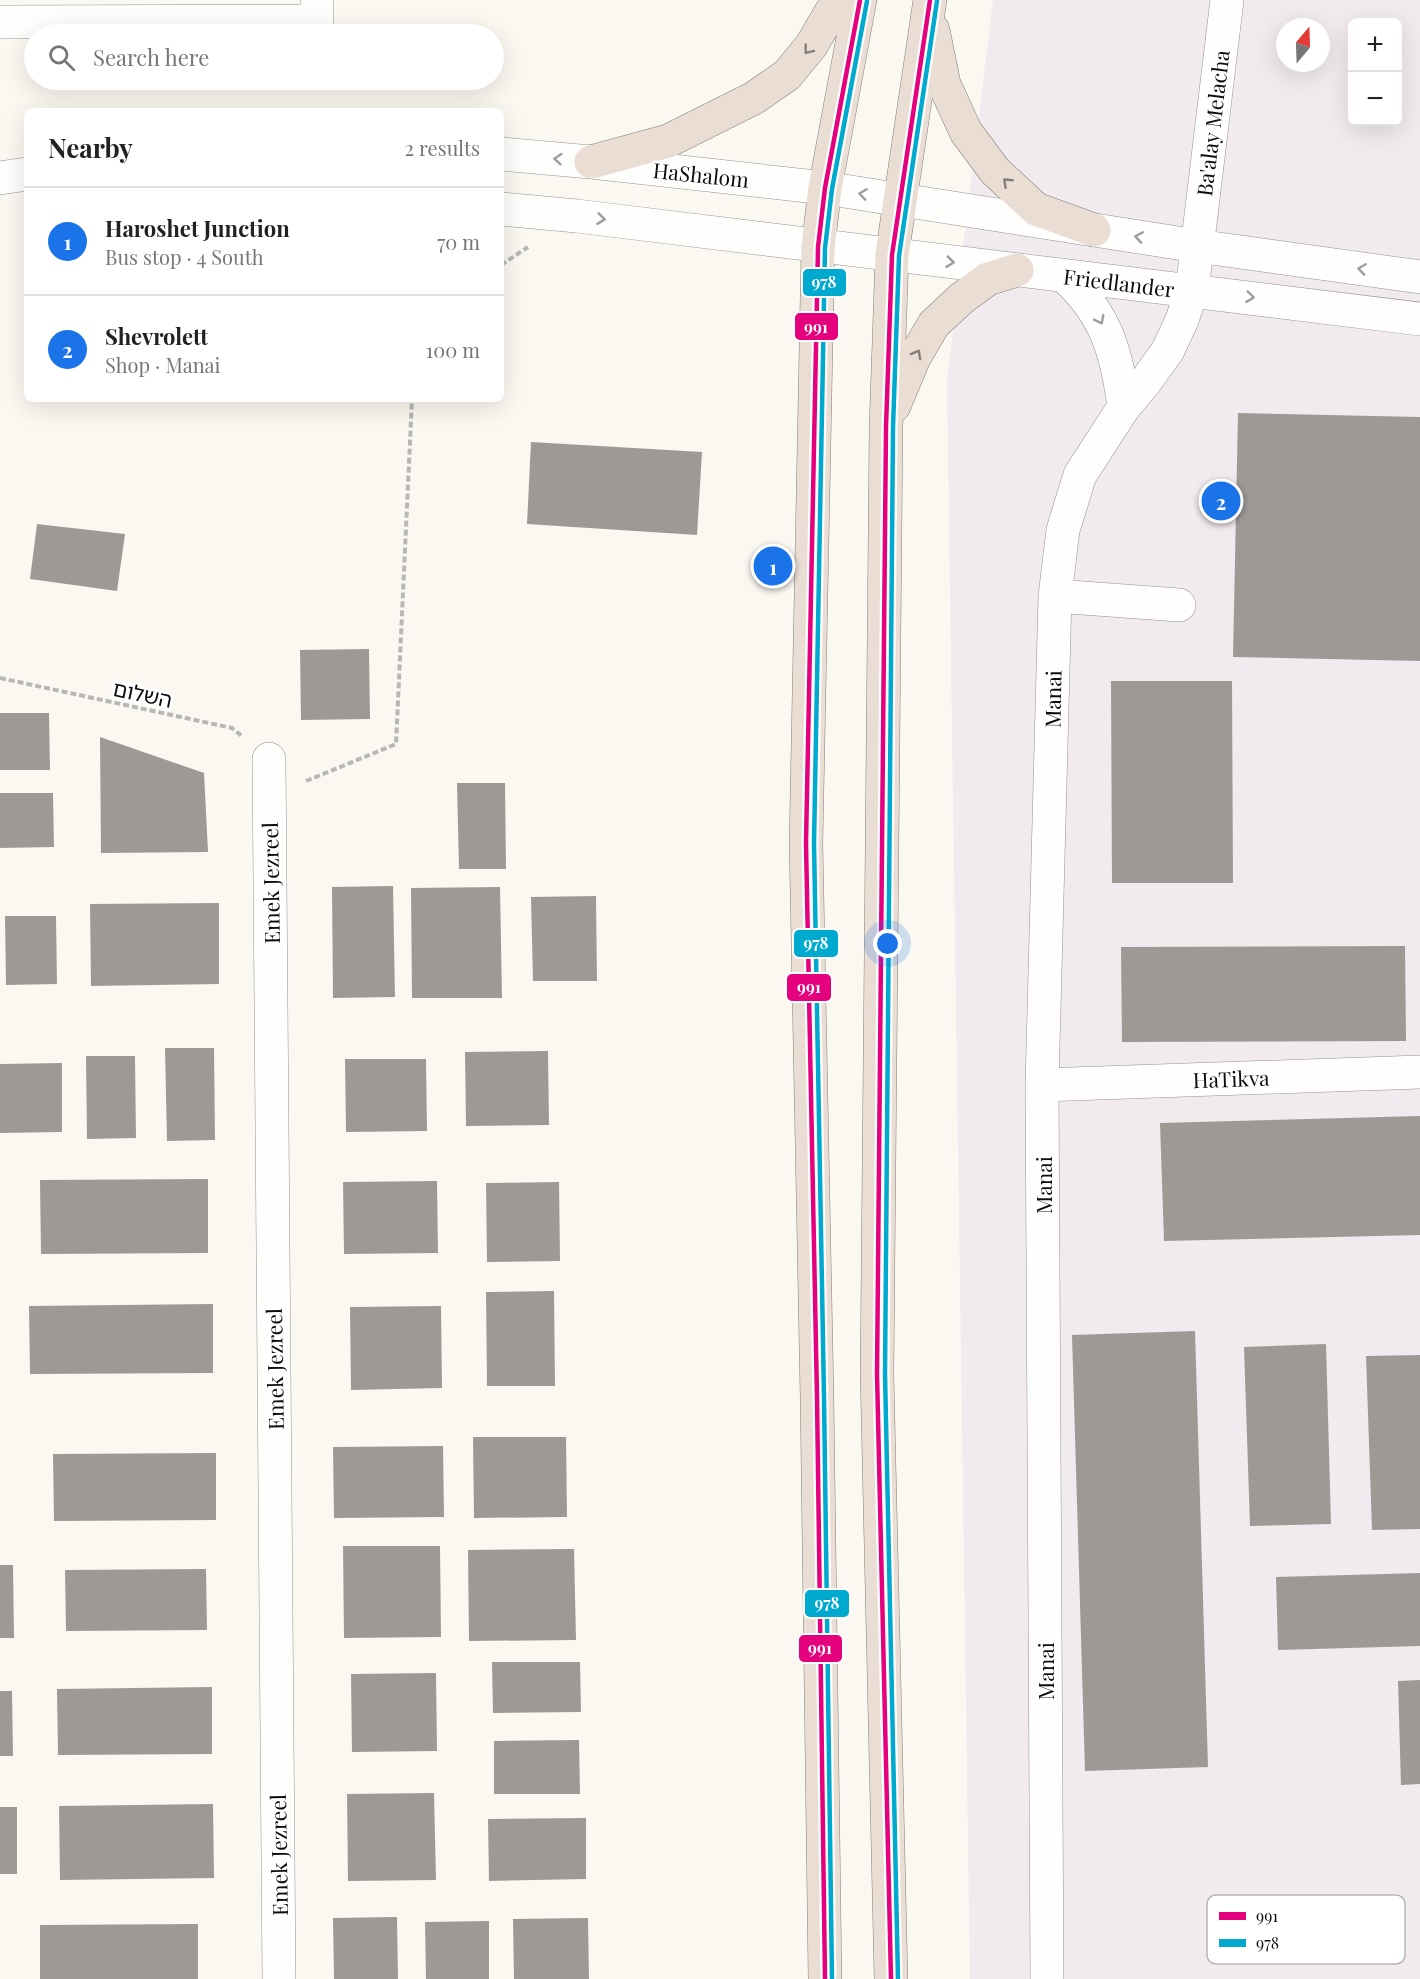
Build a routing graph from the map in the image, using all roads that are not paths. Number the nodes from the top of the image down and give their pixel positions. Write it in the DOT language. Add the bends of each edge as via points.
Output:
graph roads {
  1 [pos="316,0"];
  2 [pos="838,0"];
  3 [pos="860,0"];
  4 [pos="1227,0"];
  5 [pos="929,3"];
  6 [pos="0,22"];
  7 [pos="504,154"];
  8 [pos="591,162"];
  9 [pos="24,174"];
  10 [pos="0,178"];
  11 [pos="0,188"];
  12 [pos="24,188"];
  13 [pos="825,189"];
  14 [pos="900,199"];
  15 [pos="504,209"];
  16 [pos="1094,230"];
  17 [pos="1197,246"];
  18 [pos="818,247"];
  19 [pos="892,255"];
  20 [pos="1017,270"];
  21 [pos="1063,275"];
  22 [pos="1420,277"];
  23 [pos="1192,290"];
  24 [pos="1420,319"];
  25 [pos="1124,407"];
  26 [pos="886,427"];
  27 [pos="1055,596"];
  28 [pos="1179,605"];
  29 [pos="269,759"];
  30 [pos="1420,1072"];
  31 [pos="1042,1085"];
  32 [pos="279,1979"];
  33 [pos="825,1979"];
  34 [pos="891,1979"];
  35 [pos="1047,1979"];
  1 -- 6 [label="street" via="317,21"];
  2 -- 8 [label="highway, one-way" via="811,46 787,75 754,98 668,141"];
  3 -- 13 [label="highway"];
  4 -- 17 [label="street, Ba'alay Melacha"];
  5 -- 14 [label="highway"];
  16 -- 5 [label="highway, one-way" via="1036,209 995,171 966,132 944,84"];
  8 -- 7 [label="street, HaShalom, one-way"];
  8 -- 13 [label="street, HaShalom"];
  9 -- 10 [label="street"];
  11 -- 12 [label="street"];
  14 -- 13 [label="street, HaShalom, one-way"];
  13 -- 18 [label="highway"];
  14 -- 16 [label="street"];
  14 -- 19 [label="highway"];
  15 -- 18 [label="street, one-way"];
  17 -- 16 [label="street, one-way"];
  22 -- 17 [label="street, one-way"];
  17 -- 23 [label="street, Manai"];
  18 -- 19 [label="street, Friedlander"];
  18 -- 33 [label="highway" via="806,843"];
  19 -- 20 [label="street, Friedlander, one-way"];
  19 -- 26 [label="highway"];
  20 -- 21 [label="street, Friedlander"];
  26 -- 20 [label="highway, one-way" via="914,358 934,324 988,279"];
  21 -- 23 [label="street, Friedlander"];
  21 -- 25 [label="street, one-way" via="1082,292 1111,343"];
  23 -- 24 [label="street, Friedlander, one-way"];
  23 -- 25 [label="street, Manai" via="1168,350"];
  25 -- 27 [label="street, Manai" via="1080,476 1063,530"];
  26 -- 34 [label="highway" via="877,1374"];
  27 -- 28 [label="street"];
  27 -- 31 [label="street, Manai"];
  29 -- 32 [label="street, Emek Jezreel"];
  30 -- 31 [label="street, HaTikva"];
  31 -- 35 [label="street, Manai"];
}
